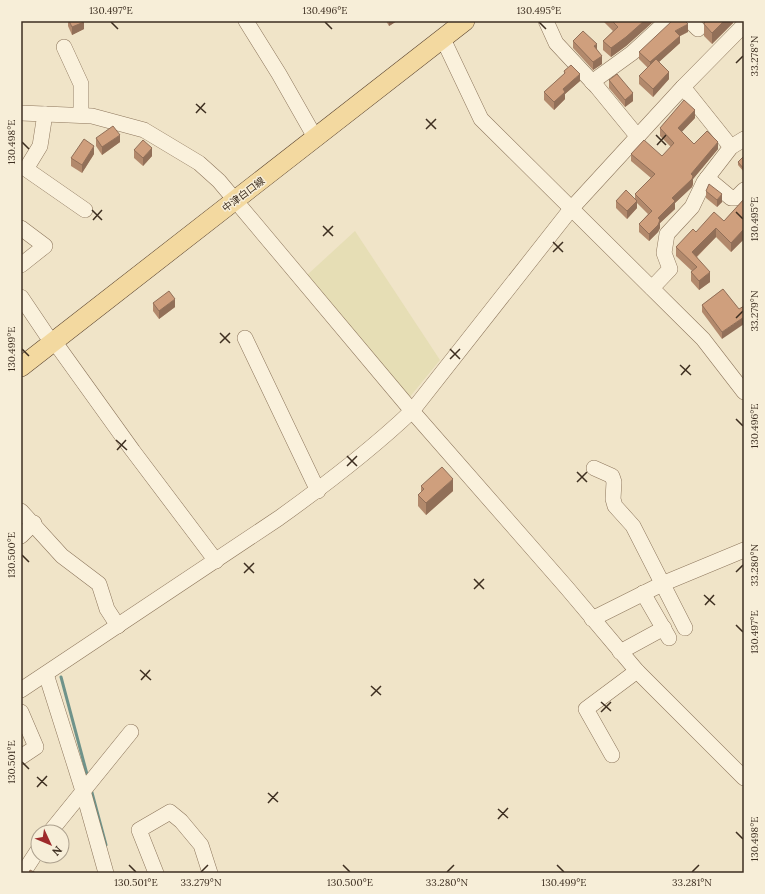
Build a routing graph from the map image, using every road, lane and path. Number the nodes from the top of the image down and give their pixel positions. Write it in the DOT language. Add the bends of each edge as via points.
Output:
graph roads {
  1 [pos="246,21"];
  2 [pos="465,21"];
  3 [pos="546,21"];
  4 [pos="667,21"];
  5 [pos="744,25"];
  6 [pos="443,39"];
  7 [pos="64,47"];
  8 [pos="592,82"];
  9 [pos="683,87"];
  10 [pos="21,113"];
  11 [pos="45,114"];
  12 [pos="81,115"];
  13 [pos="638,137"];
  14 [pos="316,139"];
  15 [pos="740,144"];
  16 [pos="707,178"];
  17 [pos="744,190"];
  18 [pos="233,201"];
  19 [pos="571,209"];
  20 [pos="85,210"];
  21 [pos="21,228"];
  22 [pos="21,265"];
  23 [pos="652,288"];
  24 [pos="21,296"];
  25 [pos="245,338"];
  26 [pos="53,342"];
  27 [pos="21,367"];
  28 [pos="744,392"];
  29 [pos="412,411"];
  30 [pos="594,468"];
  31 [pos="318,491"];
  32 [pos="28,517"];
  33 [pos="21,536"];
  34 [pos="744,550"];
  35 [pos="216,561"];
  36 [pos="662,584"];
  37 [pos="643,593"];
  38 [pos="592,619"];
  39 [pos="118,626"];
  40 [pos="685,628"];
  41 [pos="620,652"];
  42 [pos="637,671"];
  43 [pos="46,674"];
  44 [pos="21,690"];
  45 [pos="21,712"];
  46 [pos="131,732"];
  47 [pos="612,755"];
  48 [pos="21,757"];
  49 [pos="744,778"];
  50 [pos="83,791"];
  51 [pos="56,824"];
  52 [pos="30,863"];
  53 [pos="24,873"];
  54 [pos="106,873"];
  55 [pos="156,873"];
  56 [pos="210,873"];
  1 -- 14 [label="street"];
  2 -- 6 [label="main road, 中津白口線"];
  3 -- 8 [label="street" via="556,43"];
  4 -- 8 [label="street" via="632,53"];
  5 -- 9 [label="street"];
  6 -- 14 [label="main road, 中津白口線"];
  6 -- 19 [label="street" via="481,119"];
  7 -- 12 [label="street" via="81,84"];
  8 -- 13 [label="street"];
  9 -- 13 [label="street"];
  9 -- 15 [label="street"];
  10 -- 11 [label="street"];
  11 -- 12 [label="street"];
  11 -- 20 [label="street" via="40,146 26,169"];
  12 -- 18 [label="street" via="144,130 199,163 219,181"];
  13 -- 19 [label="street"];
  14 -- 18 [label="main road, 中津白口線"];
  15 -- 16 [label="street"];
  16 -- 17 [label="street" via="731,198 736,198"];
  16 -- 23 [label="street" via="692,207 667,234 664,253 670,269"];
  18 -- 26 [label="main road, 中津白口線"];
  18 -- 29 [label="street"];
  19 -- 23 [label="street"];
  19 -- 29 [label="street"];
  21 -- 22 [label="street" via="45,246"];
  23 -- 28 [label="street" via="703,339"];
  24 -- 26 [label="street"];
  25 -- 31 [label="street"];
  26 -- 27 [label="main road, 中津白口線"];
  26 -- 35 [label="street"];
  29 -- 31 [label="street"];
  29 -- 38 [label="street"];
  30 -- 36 [label="street" via="612,476 615,506 633,526"];
  31 -- 35 [label="street"];
  32 -- 33 [label="street"];
  32 -- 39 [label="street" via="62,556 99,584 108,609"];
  34 -- 36 [label="street"];
  35 -- 39 [label="street"];
  36 -- 37 [label="street"];
  36 -- 40 [label="street"];
  37 -- 38 [label="street"];
  37 -- 41 [label="street" via="666,633"];
  38 -- 41 [label="street"];
  39 -- 43 [label="street"];
  41 -- 42 [label="street"];
  42 -- 47 [label="street" via="586,709"];
  42 -- 49 [label="street"];
  43 -- 44 [label="street"];
  43 -- 50 [label="street"];
  45 -- 48 [label="street" via="36,747"];
  46 -- 50 [label="street"];
  50 -- 51 [label="street"];
  50 -- 54 [label="street"];
  52 -- 53 [label="street"];
  55 -- 56 [label="street" via="140,830 170,812 202,844"];
}
